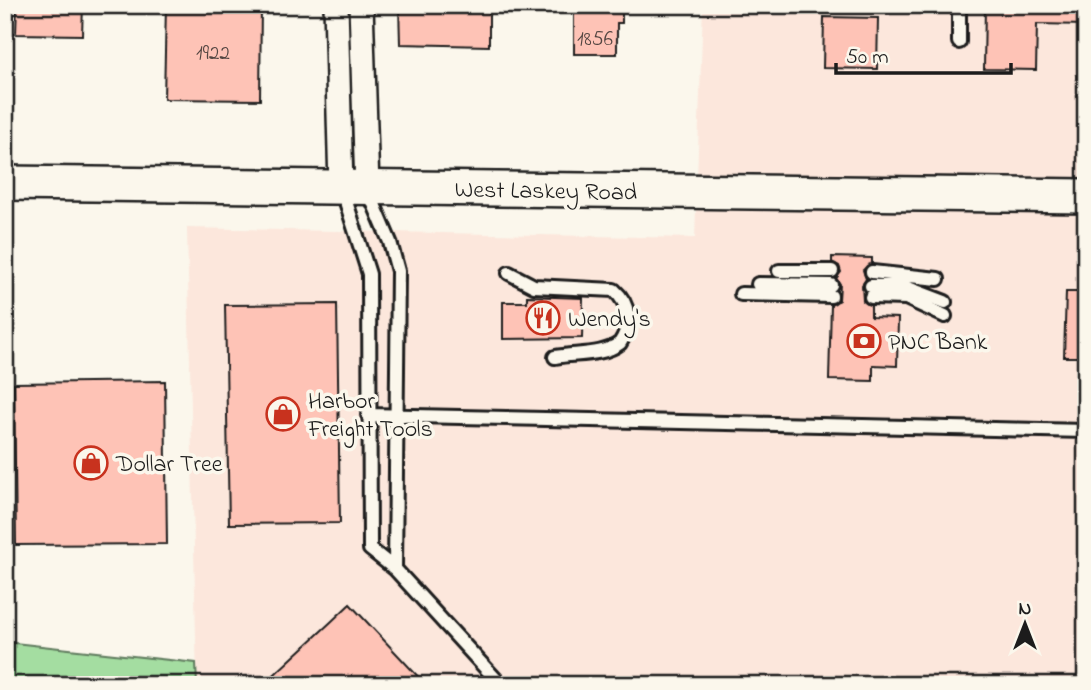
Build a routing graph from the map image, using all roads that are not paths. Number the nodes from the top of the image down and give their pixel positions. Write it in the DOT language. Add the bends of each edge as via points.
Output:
graph roads {
  1 [pos="336,5"];
  2 [pos="361,5"];
  3 [pos="959,5"];
  4 [pos="959,42"];
  5 [pos="5,183"];
  6 [pos="354,187"];
  7 [pos="1086,196"];
  8 [pos="779,271"];
  9 [pos="832,271"];
  10 [pos="509,272"];
  11 [pos="872,272"];
  12 [pos="938,279"];
  13 [pos="758,284"];
  14 [pos="741,294"];
  15 [pos="945,302"];
  16 [pos="945,316"];
  17 [pos="555,357"];
  18 [pos="368,415"];
  19 [pos="397,415"];
  20 [pos="1086,431"];
  21 [pos="395,569"];
  22 [pos="501,685"];
  1 -- 6 [label="street"];
  2 -- 6 [label="street"];
  3 -- 4 [label="lane"];
  5 -- 6 [label="main road, West Laskey Road"];
  6 -- 7 [label="main road, West Laskey Road"];
  6 -- 18 [label="lane" via="369,274"];
  6 -- 19 [label="lane" via="390,242 398,271"];
  8 -- 9 [label="lane"];
  10 -- 17 [label="lane" via="534,286 614,290 625,301 628,325 620,343 602,352"];
  11 -- 12 [label="lane"];
  13 -- 14 [label="lane" via="831,290"];
  15 -- 16 [label="lane" via="903,286 871,291 906,298"];
  18 -- 19 [label="lane"];
  18 -- 21 [label="lane" via="370,548"];
  19 -- 20 [label="lane"];
  19 -- 21 [label="lane"];
  21 -- 22 [label="lane"];
}
